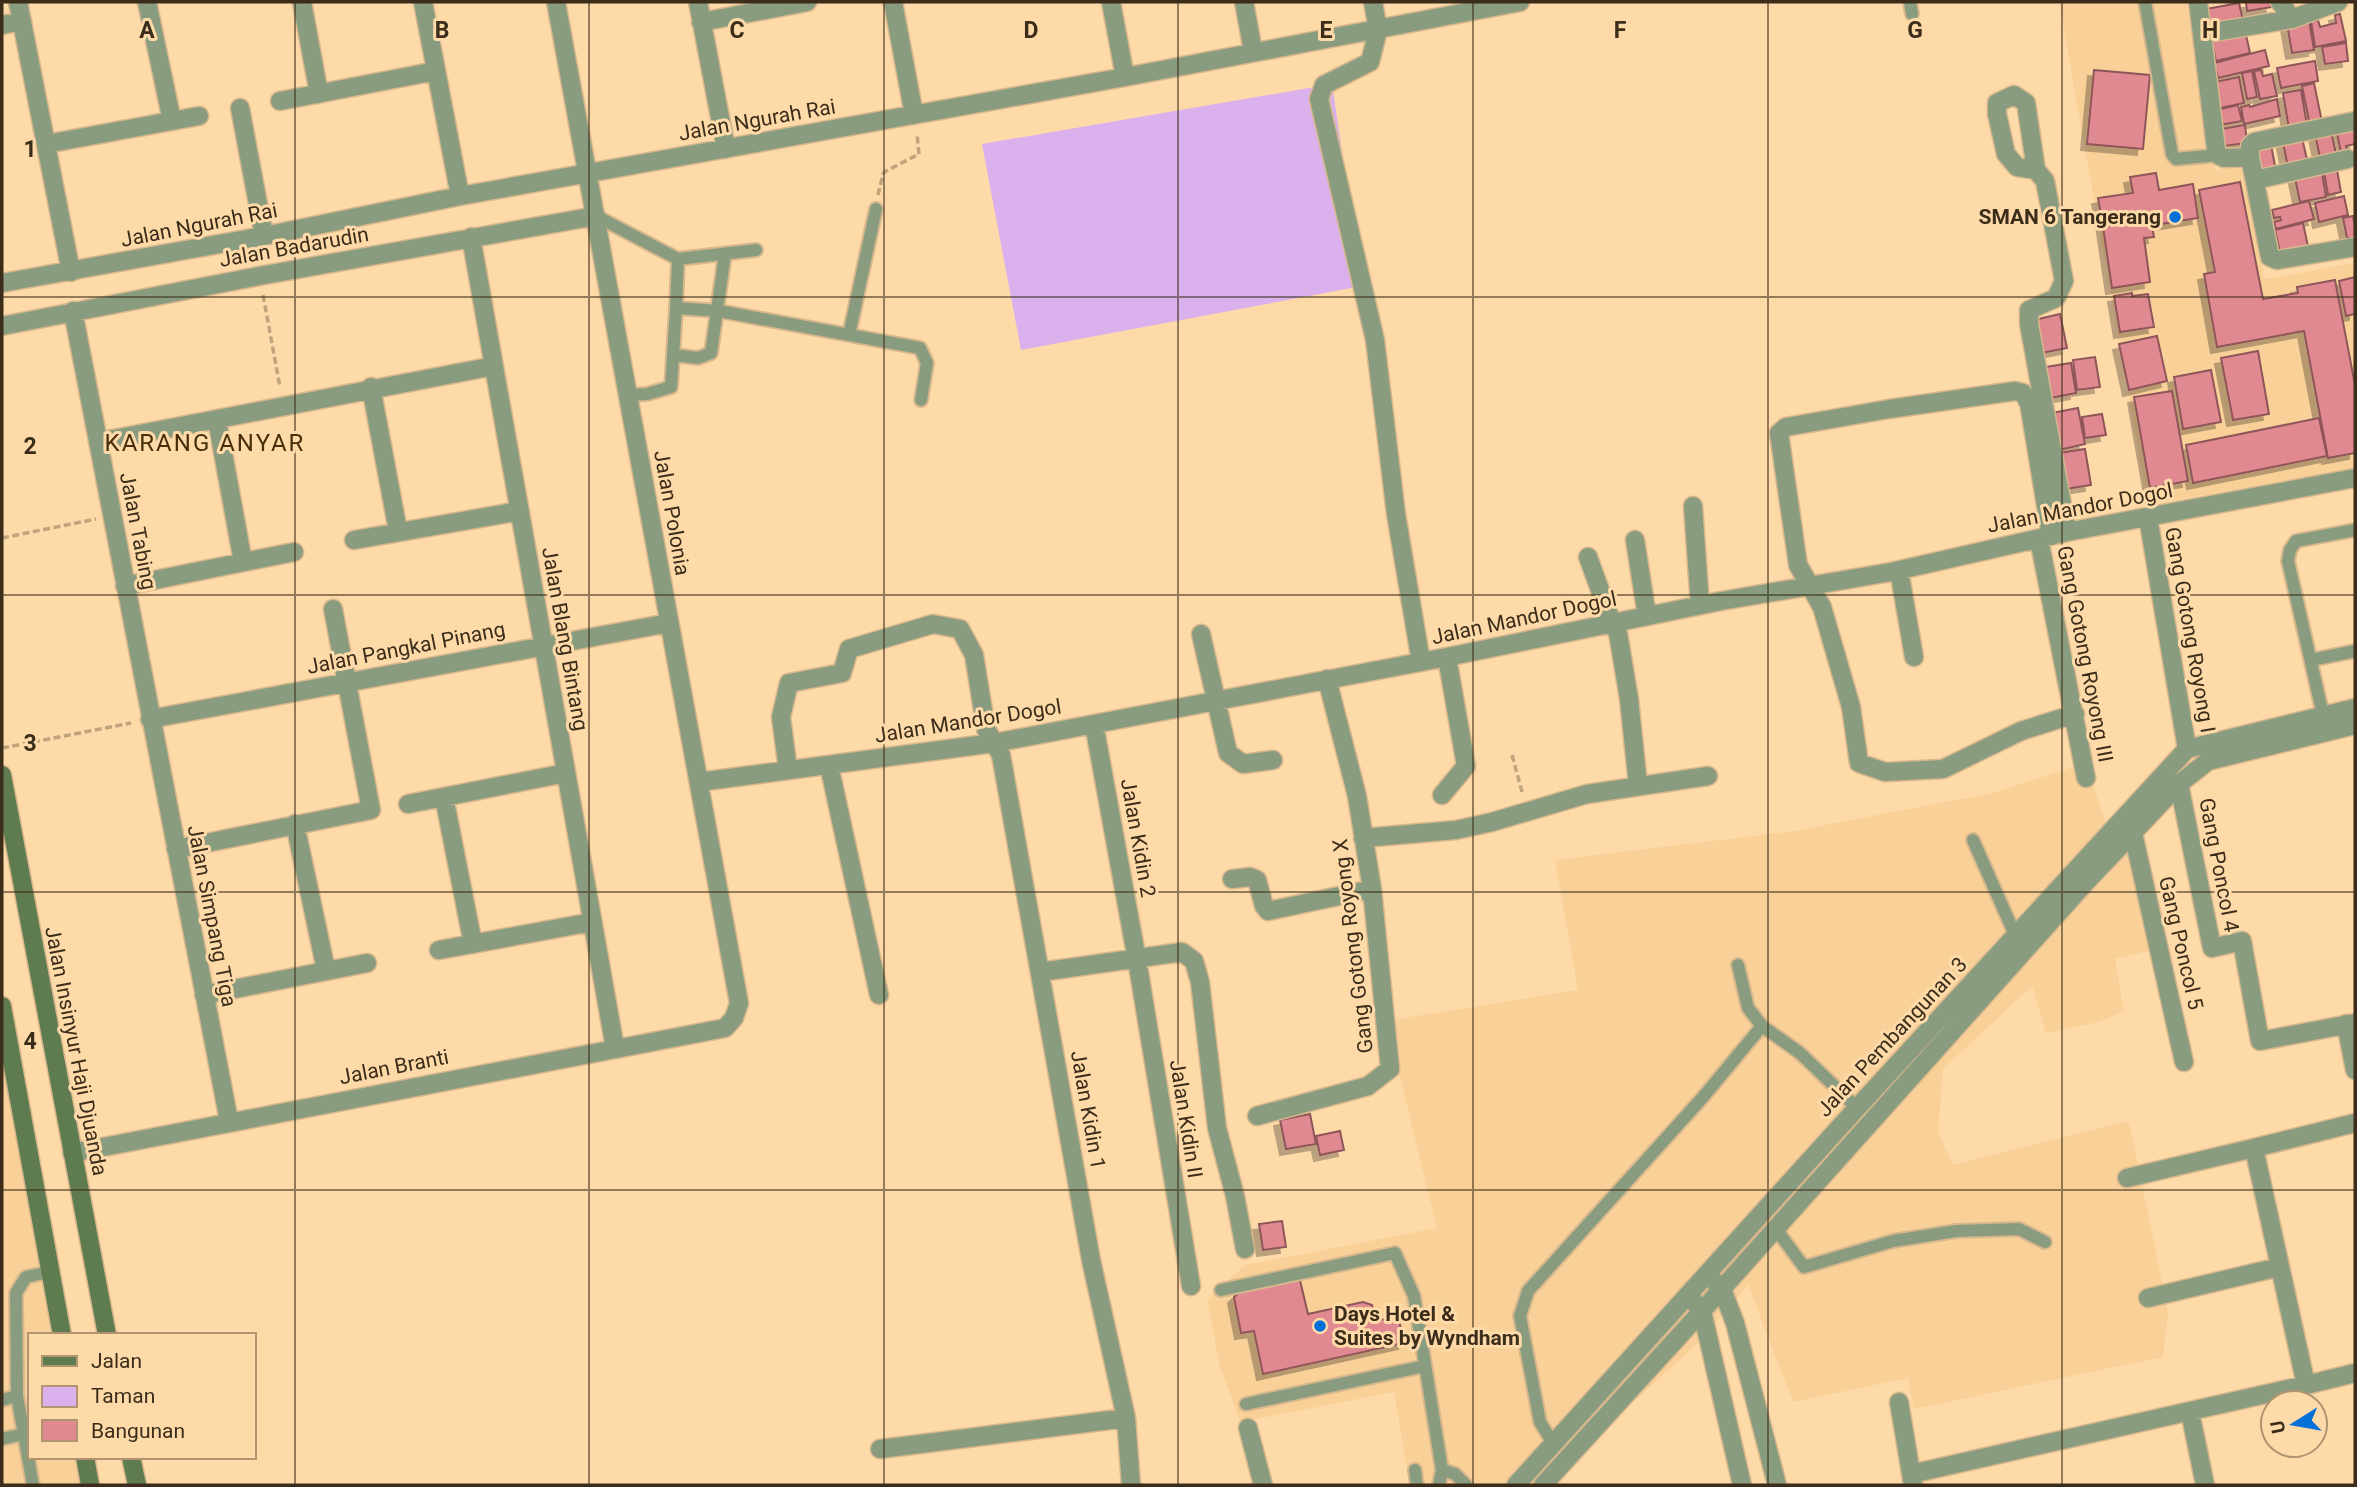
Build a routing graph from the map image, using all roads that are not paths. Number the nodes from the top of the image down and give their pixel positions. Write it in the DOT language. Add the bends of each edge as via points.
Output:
graph roads {
  1 [pos="18,2"];
  2 [pos="147,2"];
  3 [pos="302,2"];
  4 [pos="423,2"];
  5 [pos="556,2"];
  6 [pos="698,2"];
  7 [pos="807,2"];
  8 [pos="893,2"];
  9 [pos="1111,2"];
  10 [pos="1244,2"];
  11 [pos="1520,2"];
  12 [pos="2145,2"];
  13 [pos="2198,2"];
  14 [pos="2280,2"];
  15 [pos="2338,2"];
  16 [pos="1374,7"];
  17 [pos="2292,19"];
  18 [pos="22,21"];
  19 [pos="701,22"];
  20 [pos="2,25"];
  21 [pos="1378,30"];
  22 [pos="2202,34"];
  23 [pos="1253,51"];
  24 [pos="436,71"];
  25 [pos="1125,77"];
  26 [pos="319,94"];
  27 [pos="280,102"];
  28 [pos="240,108"];
  29 [pos="914,115"];
  30 [pos="200,116"];
  31 [pos="172,121"];
  32 [pos="2355,121"];
  33 [pos="46,144"];
  34 [pos="726,149"];
  35 [pos="2218,155"];
  36 [pos="2250,157"];
  37 [pos="2348,159"];
  38 [pos="2036,170"];
  39 [pos="588,173"];
  40 [pos="2255,180"];
  41 [pos="460,196"];
  42 [pos="876,209"];
  43 [pos="596,216"];
  44 [pos="264,236"];
  45 [pos="471,237"];
  46 [pos="2355,247"];
  47 [pos="756,250"];
  48 [pos="725,254"];
  49 [pos="678,260"];
  50 [pos="71,272"];
  51 [pos="2,284"];
  52 [pos="676,308"];
  53 [pos="719,310"];
  54 [pos="73,311"];
  55 [pos="2,326"];
  56 [pos="849,335"];
  57 [pos="673,355"];
  58 [pos="494,366"];
  59 [pos="371,387"];
  60 [pos="628,395"];
  61 [pos="920,400"];
  62 [pos="216,420"];
  63 [pos="98,442"];
  64 [pos="2355,478"];
  65 [pos="1693,506"];
  66 [pos="520,511"];
  67 [pos="2148,517"];
  68 [pos="2355,530"];
  69 [pos="398,531"];
  70 [pos="2052,536"];
  71 [pos="354,540"];
  72 [pos="1635,540"];
  73 [pos="294,552"];
  74 [pos="1587,557"];
  75 [pos="243,562"];
  76 [pos="1899,570"];
  77 [pos="1808,585"];
  78 [pos="125,586"];
  79 [pos="1700,605"];
  80 [pos="333,609"];
  81 [pos="1647,616"];
  82 [pos="669,623"];
  83 [pos="1612,623"];
  84 [pos="1201,634"];
  85 [pos="543,645"];
  86 [pos="2355,651"];
  87 [pos="1447,657"];
  88 [pos="1914,657"];
  89 [pos="2311,660"];
  90 [pos="1421,662"];
  91 [pos="1327,679"];
  92 [pos="346,682"];
  93 [pos="1215,701"];
  94 [pos="2355,708"];
  95 [pos="2075,714"];
  96 [pos="2323,715"];
  97 [pos="150,719"];
  98 [pos="1094,724"];
  99 [pos="2355,725"];
  100 [pos="994,743"];
  101 [pos="2187,749"];
  102 [pos="1273,760"];
  103 [pos="829,765"];
  104 [pos="788,770"];
  105 [pos="566,773"];
  106 [pos="2,775"];
  107 [pos="1709,776"];
  108 [pos="2086,778"];
  109 [pos="699,782"];
  110 [pos="2179,784"];
  111 [pos="1638,785"];
  112 [pos="1442,795"];
  113 [pos="444,797"];
  114 [pos="408,804"];
  115 [pos="295,824"];
  116 [pos="7,833"];
  117 [pos="2133,834"];
  118 [pos="1363,838"];
  119 [pos="1973,840"];
  120 [pos="176,849"];
  121 [pos="2080,878"];
  122 [pos="1232,879"];
  123 [pos="11,881"];
  124 [pos="1372,888"];
  125 [pos="593,922"];
  126 [pos="2016,937"];
  127 [pos="473,944"];
  128 [pos="439,950"];
  129 [pos="1137,960"];
  130 [pos="368,962"];
  131 [pos="1738,965"];
  132 [pos="326,970"];
  133 [pos="1040,972"];
  134 [pos="204,995"];
  135 [pos="878,995"];
  136 [pos="2,1006"];
  137 [pos="2351,1023"];
  138 [pos="1762,1026"];
  139 [pos="725,1028"];
  140 [pos="615,1048"];
  141 [pos="2184,1062"];
  142 [pos="2355,1070"];
  143 [pos="1857,1108"];
  144 [pos="1257,1116"];
  145 [pos="229,1121"];
  146 [pos="2355,1123"];
  147 [pos="2254,1148"];
  148 [pos="72,1153"];
  149 [pos="1814,1156"];
  150 [pos="1828,1169"];
  151 [pos="2127,1178"];
  152 [pos="1776,1229"];
  153 [pos="2045,1242"];
  154 [pos="1245,1249"];
  155 [pos="2279,1266"];
  156 [pos="50,1272"];
  157 [pos="1708,1275"];
  158 [pos="1191,1286"];
  159 [pos="1722,1289"];
  160 [pos="1221,1290"];
  161 [pos="1688,1295"];
  162 [pos="2148,1298"];
  163 [pos="1702,1311"];
  164 [pos="1735,1323"];
  165 [pos="62,1333"];
  166 [pos="107,1333"];
  167 [pos="1706,1333"];
  168 [pos="1425,1366"];
  169 [pos="2355,1373"];
  170 [pos="2306,1385"];
  171 [pos="17,1396"];
  172 [pos="2,1400"];
  173 [pos="1899,1402"];
  174 [pos="1246,1404"];
  175 [pos="2190,1412"];
  176 [pos="1126,1418"];
  177 [pos="1248,1428"];
  178 [pos="24,1434"];
  179 [pos="2,1439"];
  180 [pos="1554,1445"];
  181 [pos="880,1449"];
  182 [pos="28,1457"];
  183 [pos="28,1459"];
  184 [pos="85,1459"];
  185 [pos="131,1459"];
  186 [pos="1415,1469"];
  187 [pos="1442,1470"];
  188 [pos="1912,1479"];
  189 [pos="33,1485"];
  190 [pos="90,1485"];
  191 [pos="137,1485"];
  192 [pos="1131,1485"];
  193 [pos="1263,1485"];
  194 [pos="1418,1485"];
  195 [pos="1439,1485"];
  196 [pos="1466,1485"];
  197 [pos="1517,1485"];
  198 [pos="1543,1485"];
  199 [pos="1742,1485"];
  200 [pos="1777,1485"];
  201 [pos="2205,1485"];
  1 -- 18 [label="street"];
  2 -- 31 [label="street"];
  3 -- 26 [label="street"];
  4 -- 24 [label="street"];
  5 -- 39 [label="street, Jalan Polonia"];
  6 -- 19 [label="street"];
  7 -- 19 [label="street"];
  8 -- 29 [label="street"];
  9 -- 25 [label="street"];
  10 -- 23 [label="street"];
  11 -- 21 [label="street, Jalan Ngurah Rai"];
  12 -- 35 [label="lane" via="2172,154 2176,159"];
  13 -- 22 [label="street"];
  14 -- 17 [label="street"];
  15 -- 17 [label="street"];
  16 -- 21 [label="street"];
  17 -- 22 [label="street"];
  18 -- 20 [label="street"];
  18 -- 33 [label="street"];
  19 -- 34 [label="street"];
  21 -- 23 [label="street, Jalan Ngurah Rai"];
  21 -- 90 [label="street" via="1370,62 1324,85 1319,99 1374,340"];
  22 -- 35 [label="street"];
  23 -- 25 [label="street, Jalan Ngurah Rai"];
  24 -- 26 [label="street"];
  24 -- 41 [label="street"];
  25 -- 29 [label="street, Jalan Ngurah Rai"];
  26 -- 27 [label="street"];
  28 -- 44 [label="street"];
  29 -- 34 [label="street, Jalan Ngurah Rai"];
  30 -- 31 [label="street"];
  31 -- 33 [label="street"];
  32 -- 36 [label="street" via="2254,142"];
  33 -- 50 [label="street"];
  34 -- 39 [label="street, Jalan Ngurah Rai"];
  35 -- 36 [label="street"];
  36 -- 40 [label="street"];
  37 -- 40 [label="street"];
  38 -- 70 [label="street" via="2045,181 2064,281 2056,298 2029,310"];
  39 -- 41 [label="street, Jalan Ngurah Rai"];
  39 -- 43 [label="street, Jalan Polonia"];
  40 -- 46 [label="street" via="2270,257 2277,260"];
  41 -- 44 [label="street, Jalan Ngurah Rai"];
  42 -- 56 [label="lane"];
  43 -- 45 [label="street, Jalan Badarudin"];
  43 -- 49 [label="lane"];
  43 -- 60 [label="street, Jalan Polonia"];
  44 -- 50 [label="street, Jalan Ngurah Rai"];
  45 -- 54 [label="street, Jalan Badarudin"];
  45 -- 58 [label="street, Jalan Blang Bintang"];
  47 -- 48 [label="lane"];
  48 -- 49 [label="lane"];
  48 -- 53 [label="lane"];
  49 -- 52 [label="lane"];
  50 -- 51 [label="street, Jalan Ngurah Rai"];
  52 -- 53 [label="lane"];
  52 -- 57 [label="lane"];
  53 -- 56 [label="lane"];
  53 -- 57 [label="lane" via="711,353 698,358"];
  54 -- 55 [label="street, Jalan Badarudin"];
  54 -- 63 [label="street, Jalan Tabing"];
  56 -- 61 [label="lane" via="920,348 927,363"];
  57 -- 60 [label="lane" via="671,387"];
  58 -- 59 [label="street"];
  58 -- 66 [label="street, Jalan Blang Bintang"];
  59 -- 62 [label="street"];
  59 -- 69 [label="street"];
  60 -- 82 [label="street, Jalan Polonia"];
  62 -- 63 [label="street"];
  62 -- 75 [label="street"];
  63 -- 78 [label="street, Jalan Tabing"];
  64 -- 67 [label="street, Jalan Mandor Dogol"];
  65 -- 79 [label="street"];
  66 -- 69 [label="street"];
  66 -- 85 [label="street, Jalan Blang Bintang"];
  67 -- 70 [label="street, Jalan Mandor Dogol"];
  67 -- 101 [label="street, Gang Gotong Royong I"];
  68 -- 89 [label="lane" via="2297,541 2290,550 2288,561"];
  69 -- 71 [label="street"];
  70 -- 76 [label="street, Jalan Mandor Dogol"];
  70 -- 77 [label="street" via="2024,393 1889,409 1786,428 1780,431 1798,565"];
  70 -- 95 [label="street, Gang Gotong Royong III"];
  72 -- 81 [label="street"];
  73 -- 75 [label="street"];
  74 -- 83 [label="street"];
  75 -- 78 [label="street"];
  76 -- 77 [label="street, Jalan Mandor Dogol"];
  76 -- 88 [label="street"];
  77 -- 79 [label="street, Jalan Mandor Dogol"];
  77 -- 95 [label="street" via="1822,607 1850,707 1859,763 1885,772 1943,769 2021,730"];
  78 -- 97 [label="street, Jalan Tabing"];
  79 -- 81 [label="street, Jalan Mandor Dogol"];
  80 -- 92 [label="street"];
  81 -- 83 [label="street, Jalan Mandor Dogol"];
  82 -- 85 [label="street, Jalan Pangkal Pinang"];
  82 -- 109 [label="street, Jalan Polonia"];
  83 -- 87 [label="street, Jalan Mandor Dogol"];
  83 -- 111 [label="street" via="1618,633 1627,686"];
  84 -- 93 [label="street"];
  85 -- 92 [label="street, Jalan Pangkal Pinang"];
  85 -- 105 [label="street, Jalan Blang Bintang"];
  86 -- 89 [label="lane"];
  87 -- 90 [label="street, Jalan Mandor Dogol"];
  87 -- 112 [label="street" via="1466,766"];
  89 -- 96 [label="lane"];
  90 -- 91 [label="street, Jalan Mandor Dogol"];
  91 -- 93 [label="street, Jalan Mandor Dogol"];
  91 -- 118 [label="street, Gang Gotong Royong X"];
  92 -- 97 [label="street, Jalan Pangkal Pinang"];
  92 -- 115 [label="street" via="371,810"];
  93 -- 98 [label="street, Jalan Mandor Dogol"];
  93 -- 102 [label="street" via="1228,753 1243,764"];
  94 -- 96 [label="street"];
  95 -- 108 [label="street, Gang Gotong Royong III"];
  96 -- 101 [label="street"];
  97 -- 120 [label="street, Jalan Simpang Tiga"];
  98 -- 100 [label="street, Jalan Mandor Dogol"];
  98 -- 129 [label="street, Jalan Kidin 2"];
  99 -- 110 [label="street, Jalan Pembangunan 3" via="2208,761"];
  100 -- 103 [label="street, Jalan Mandor Dogol"];
  100 -- 104 [label="street, Jalan Kidin 1" via="986,729 974,655 960,629 933,624 849,649 842,673 789,683 781,717"];
  100 -- 133 [label="street, Jalan Kidin 1" via="1002,755"];
  101 -- 121 [label="street, Jalan Pembangunan 3"];
  103 -- 104 [label="street, Jalan Mandor Dogol"];
  103 -- 135 [label="street"];
  104 -- 109 [label="street, Jalan Mandor Dogol"];
  105 -- 113 [label="street"];
  105 -- 125 [label="street, Jalan Blang Bintang"];
  106 -- 116 [label="main road, Jalan Insinyur Haji Djuanda"];
  107 -- 111 [label="street"];
  109 -- 139 [label="street, Jalan Polonia" via="739,1003"];
  110 -- 117 [label="street, Jalan Pembangunan 3"];
  110 -- 137 [label="street, Gang Poncol 4" via="2212,948 2242,941 2260,1041"];
  111 -- 118 [label="street" via="1587,794 1456,830"];
  113 -- 114 [label="street"];
  113 -- 127 [label="street"];
  115 -- 120 [label="street"];
  115 -- 132 [label="street"];
  116 -- 123 [label="main road, Jalan Insinyur Haji Djuanda"];
  117 -- 121 [label="street, Jalan Pembangunan 3"];
  117 -- 141 [label="street, Gang Poncol 5"];
  118 -- 124 [label="street, Gang Gotong Royong X"];
  119 -- 126 [label="lane"];
  120 -- 134 [label="street, Jalan Simpang Tiga"];
  121 -- 126 [label="street, Jalan Pembangunan 3"];
  121 -- 150 [label="street, Jalan Pembangunan 3"];
  122 -- 124 [label="street" via="1257,880 1268,911"];
  123 -- 148 [label="main road, Jalan Insinyur Haji Djuanda"];
  124 -- 144 [label="street, Gang Gotong Royong X" via="1390,1069 1368,1086"];
  125 -- 127 [label="street"];
  125 -- 140 [label="street, Jalan Blang Bintang"];
  126 -- 143 [label="street, Jalan Pembangunan 3"];
  127 -- 128 [label="street"];
  129 -- 133 [label="street"];
  129 -- 154 [label="street" via="1182,953 1194,961 1217,1128"];
  129 -- 158 [label="street, Jalan Kidin II"];
  130 -- 132 [label="street"];
  131 -- 138 [label="lane" via="1748,1008"];
  132 -- 134 [label="street"];
  133 -- 176 [label="street, Jalan Kidin 1" via="1091,1260"];
  134 -- 145 [label="street, Jalan Simpang Tiga"];
  136 -- 156 [label="main road"];
  137 -- 142 [label="street"];
  138 -- 143 [label="lane" via="1800,1053"];
  138 -- 180 [label="lane" via="1528,1291 1520,1316 1540,1422"];
  139 -- 140 [label="street, Jalan Branti"];
  140 -- 145 [label="street, Jalan Branti"];
  143 -- 149 [label="street, Jalan Pembangunan 3"];
  145 -- 148 [label="street, Jalan Branti"];
  146 -- 147 [label="street"];
  147 -- 151 [label="street"];
  147 -- 155 [label="street"];
  148 -- 166 [label="main road, Jalan Insinyur Haji Djuanda"];
  149 -- 150 [label="street"];
  149 -- 157 [label="street, Jalan Pembangunan 3"];
  150 -- 152 [label="street, Jalan Pembangunan 3"];
  152 -- 153 [label="lane" via="1804,1268 1893,1241 1956,1231 2019,1229"];
  152 -- 159 [label="street, Jalan Pembangunan 3"];
  155 -- 162 [label="street"];
  155 -- 170 [label="street"];
  156 -- 165 [label="main road"];
  156 -- 171 [label="lane" via="26,1277 16,1293"];
  157 -- 159 [label="street"];
  157 -- 161 [label="street, Jalan Pembangunan 3"];
  159 -- 163 [label="street, Jalan Pembangunan 3"];
  159 -- 164 [label="street"];
  160 -- 168 [label="lane" via="1395,1254 1414,1296"];
  161 -- 163 [label="street"];
  161 -- 180 [label="street, Jalan Pembangunan 3"];
  163 -- 167 [label="street"];
  163 -- 198 [label="street, Jalan Pembangunan 3"];
  164 -- 167 [label="street"];
  164 -- 200 [label="street"];
  167 -- 199 [label="street"];
  168 -- 174 [label="lane"];
  168 -- 187 [label="lane"];
  169 -- 170 [label="street"];
  170 -- 175 [label="street"];
  171 -- 172 [label="lane"];
  171 -- 178 [label="lane"];
  173 -- 188 [label="street"];
  175 -- 188 [label="street"];
  175 -- 201 [label="street"];
  176 -- 181 [label="street"];
  176 -- 192 [label="street, Jalan Kidin 1"];
  177 -- 193 [label="street"];
  178 -- 179 [label="lane"];
  178 -- 182 [label="lane"];
  180 -- 197 [label="street, Jalan Pembangunan 3"];
  183 -- 189 [label="lane"];
  184 -- 190 [label="main road"];
  185 -- 191 [label="main road"];
  186 -- 194 [label="lane"];
  187 -- 195 [label="lane"];
  187 -- 196 [label="lane"];
}
